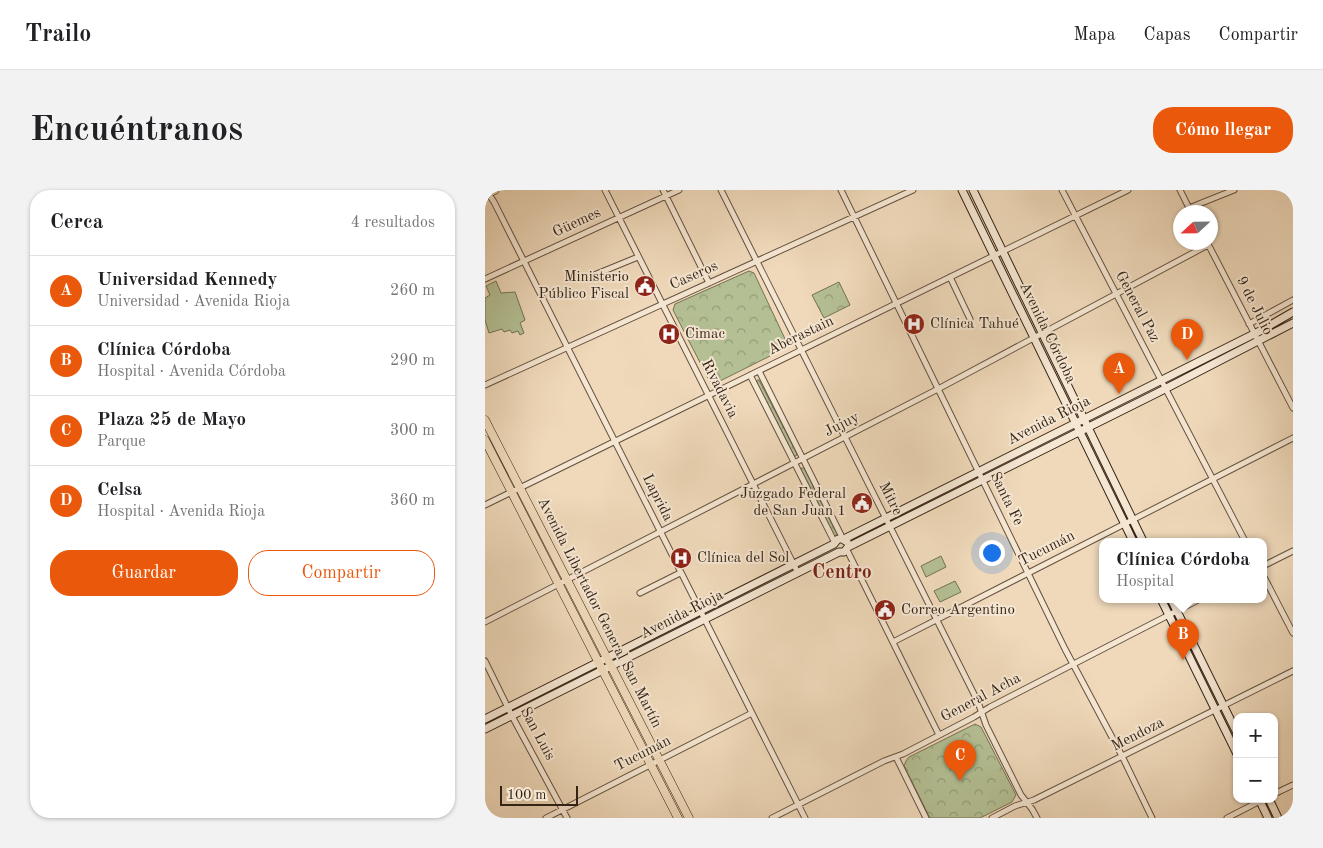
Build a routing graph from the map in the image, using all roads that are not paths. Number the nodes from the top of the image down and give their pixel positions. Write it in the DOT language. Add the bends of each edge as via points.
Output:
graph roads {
  1 [pos="605,190"];
  2 [pos="663,190"];
  3 [pos="679,190"];
  4 [pos="721,190"];
  5 [pos="841,190"];
  6 [pos="913,190"];
  7 [pos="962,190"];
  8 [pos="973,190"];
  9 [pos="1062,190"];
  10 [pos="1128,190"];
  11 [pos="1180,190"];
  12 [pos="1234,190"];
  13 [pos="488,192"];
  14 [pos="666,196"];
  15 [pos="1188,205"];
  16 [pos="1201,205"];
  17 [pos="1076,216"];
  18 [pos="854,217"];
  19 [pos="619,218"];
  20 [pos="1197,250"];
  21 [pos="1211,250"];
  22 [pos="1003,251"];
  23 [pos="994,256"];
  24 [pos="638,257"];
  25 [pos="523,261"];
  26 [pos="757,261"];
  27 [pos="594,275"];
  28 [pos="950,277"];
  29 [pos="485,279"];
  30 [pos="709,283"];
  31 [pos="1117,294"];
  32 [pos="1293,300"];
  33 [pos="662,304"];
  34 [pos="896,304"];
  35 [pos="1293,312"];
  36 [pos="1282,318"];
  37 [pos="970,319"];
  38 [pos="1293,323"];
  39 [pos="1249,324"];
  40 [pos="1043,333"];
  41 [pos="1254,334"];
  42 [pos="1034,338"];
  43 [pos="1258,342"];
  44 [pos="567,347"];
  45 [pos="801,350"];
  46 [pos="759,371"];
  47 [pos="750,375"];
  48 [pos="1161,380"];
  49 [pos="485,385"];
  50 [pos="1166,388"];
  51 [pos="938,389"];
  52 [pos="708,396"];
  53 [pos="1293,408"];
  54 [pos="1084,419"];
  55 [pos="485,420"];
  56 [pos="1075,423"];
  57 [pos="1088,428"];
  58 [pos="1080,432"];
  59 [pos="845,437"];
  60 [pos="1293,438"];
  61 [pos="485,440"];
  62 [pos="614,442"];
  63 [pos="803,459"];
  64 [pos="794,463"];
  65 [pos="978,472"];
  66 [pos="1213,479"];
  67 [pos="983,481"];
  68 [pos="753,485"];
  69 [pos="520,488"];
  70 [pos="511,492"];
  71 [pos="485,505"];
  72 [pos="886,518"];
  73 [pos="1133,520"];
  74 [pos="1125,524"];
  75 [pos="890,526"];
  76 [pos="660,532"];
  77 [pos="1132,538"];
  78 [pos="1142,538"];
  79 [pos="1243,538"];
  80 [pos="843,539"];
  81 [pos="835,544"];
  82 [pos="848,549"];
  83 [pos="1293,551"];
  84 [pos="839,552"];
  85 [pos="1267,564"];
  86 [pos="793,565"];
  87 [pos="680,573"];
  88 [pos="798,573"];
  89 [pos="1028,573"];
  90 [pos="567,580"];
  91 [pos="1267,583"];
  92 [pos="559,585"];
  93 [pos="640,593"];
  94 [pos="1163,603"];
  95 [pos="1173,603"];
  96 [pos="1192,603"];
  97 [pos="1177,611"];
  98 [pos="700,612"];
  99 [pos="1169,615"];
  100 [pos="937,619"];
  101 [pos="704,620"];
  102 [pos="485,622"];
  103 [pos="1293,633"];
  104 [pos="893,642"];
  105 [pos="607,658"];
  106 [pos="485,661"];
  107 [pos="599,663"];
  108 [pos="1073,664"];
  109 [pos="611,667"];
  110 [pos="603,671"];
  111 [pos="1293,671"];
  112 [pos="1223,706"];
  113 [pos="508,708"];
  114 [pos="1215,710"];
  115 [pos="982,712"];
  116 [pos="752,713"];
  117 [pos="512,716"];
  118 [pos="485,719"];
  119 [pos="1233,725"];
  120 [pos="485,729"];
  121 [pos="939,735"];
  122 [pos="1233,746"];
  123 [pos="896,756"];
  124 [pos="1122,756"];
  125 [pos="659,760"];
  126 [pos="651,764"];
  127 [pos="1293,785"];
  128 [pos="1278,792"];
  129 [pos="1027,803"];
  130 [pos="1255,803"];
  131 [pos="1262,803"];
  132 [pos="1271,803"];
  133 [pos="798,805"];
  134 [pos="563,810"];
  135 [pos="546,818"];
  136 [pos="567,818"];
  137 [pos="678,818"];
  138 [pos="689,818"];
  139 [pos="772,818"];
  140 [pos="805,818"];
  141 [pos="926,818"];
  142 [pos="992,818"];
  143 [pos="1037,818"];
  144 [pos="1152,818"];
  145 [pos="1227,818"];
  146 [pos="1268,818"];
  147 [pos="1278,818"];
  1 -- 19 [label="street, Rivadavia"];
  2 -- 14 [label="street"];
  3 -- 14 [label="street, Güemes"];
  4 -- 26 [label="street, Mitre"];
  5 -- 18 [label="street, Santa Fe"];
  6 -- 18 [label="street, Caseros"];
  7 -- 23 [label="main road, Avenida Córdoba"];
  8 -- 22 [label="main road, Avenida Córdoba"];
  9 -- 17 [label="street, General Paz"];
  10 -- 17 [label="street, Aberastain"];
  11 -- 15 [label="street"];
  12 -- 16 [label="street"];
  13 -- 25 [label="street, Laprida"];
  14 -- 19 [label="street, Güemes"];
  14 -- 30 [label="street"];
  17 -- 22 [label="street, Aberastain"];
  17 -- 31 [label="street, General Paz"];
  18 -- 26 [label="street, Caseros"];
  18 -- 34 [label="street, Santa Fe"];
  19 -- 24 [label="street, Rivadavia"];
  19 -- 25 [label="street, Güemes"];
  20 -- 31 [label="street, Jujuy"];
  21 -- 39 [label="street, 9 de Julio"];
  22 -- 23 [label="street, Aberastain"];
  22 -- 40 [label="main road, Avenida Córdoba"];
  23 -- 28 [label="street, Aberastain"];
  23 -- 42 [label="main road, Avenida Córdoba"];
  24 -- 27 [label="street"];
  24 -- 33 [label="street, Rivadavia"];
  25 -- 29 [label="street, Güemes"];
  25 -- 44 [label="street, Laprida"];
  26 -- 30 [label="street, Caseros"];
  26 -- 45 [label="street, Mitre"];
  28 -- 34 [label="street, Aberastain"];
  28 -- 37 [label="street"];
  30 -- 33 [label="street, Caseros"];
  31 -- 40 [label="street, Jujuy"];
  31 -- 48 [label="street, General Paz"];
  32 -- 39 [label="street"];
  33 -- 44 [label="street, Caseros"];
  33 -- 52 [label="street, Rivadavia"];
  34 -- 45 [label="street, Aberastain"];
  34 -- 51 [label="street, Santa Fe"];
  35 -- 36 [label="main road, Avenida Rioja"];
  36 -- 41 [label="main road, Avenida Rioja"];
  36 -- 43 [label="main road" via="1260,336"];
  38 -- 43 [label="main road, Avenida Rioja"];
  39 -- 41 [label="street, 9 de Julio"];
  40 -- 42 [label="street, Jujuy"];
  40 -- 54 [label="main road, Avenida Córdoba"];
  41 -- 43 [label="street, 9 de Julio"];
  41 -- 48 [label="main road, Avenida Rioja"];
  42 -- 51 [label="street, Jujuy"];
  42 -- 56 [label="main road, Avenida Córdoba"];
  43 -- 50 [label="main road, Avenida Rioja"];
  43 -- 53 [label="street, 9 de Julio"];
  44 -- 49 [label="street, Caseros"];
  44 -- 62 [label="street, Laprida"];
  45 -- 46 [label="street, Aberastain"];
  45 -- 59 [label="street, Mitre"];
  46 -- 47 [label="street, Aberastain"];
  46 -- 63 [label="street"];
  47 -- 52 [label="street, Aberastain"];
  47 -- 64 [label="street"];
  48 -- 50 [label="street, General Paz"];
  48 -- 54 [label="main road, Avenida Rioja"];
  50 -- 57 [label="main road, Avenida Rioja"];
  50 -- 66 [label="street, General Paz"];
  51 -- 59 [label="street, Jujuy"];
  51 -- 65 [label="street, Santa Fe"];
  52 -- 62 [label="street, Aberastain"];
  52 -- 68 [label="street, Rivadavia"];
  54 -- 56 [label="main road, Avenida Rioja"];
  54 -- 57 [label="main road, Avenida Córdoba"];
  55 -- 69 [label="main road, Avenida Libertador General San Martín"];
  56 -- 58 [label="main road, Avenida Córdoba"];
  56 -- 65 [label="main road, Avenida Rioja"];
  57 -- 58 [label="main road, Avenida Rioja"];
  57 -- 73 [label="main road, Avenida Córdoba"];
  58 -- 67 [label="main road, Avenida Rioja"];
  58 -- 74 [label="main road, Avenida Córdoba"];
  59 -- 63 [label="street, Jujuy"];
  59 -- 72 [label="street, Mitre"];
  60 -- 66 [label="street, Tucumán"];
  61 -- 70 [label="main road, Avenida Libertador General San Martín"];
  62 -- 69 [label="street, Aberastain"];
  62 -- 76 [label="street, Laprida"];
  63 -- 64 [label="street, Jujuy"];
  63 -- 80 [label="street"];
  64 -- 68 [label="street, Jujuy"];
  64 -- 81 [label="street"];
  65 -- 67 [label="street, Santa Fe"];
  65 -- 72 [label="main road, Avenida Rioja"];
  66 -- 73 [label="street, Tucumán"];
  66 -- 79 [label="street, General Paz"];
  67 -- 75 [label="main road, Avenida Rioja"];
  67 -- 89 [label="street, Santa Fe"];
  68 -- 76 [label="street, Jujuy"];
  68 -- 86 [label="street, Rivadavia"];
  69 -- 70 [label="street, Aberastain"];
  69 -- 90 [label="main road, Avenida Libertador General San Martín"];
  70 -- 71 [label="street, Aberastain"];
  70 -- 92 [label="main road, Avenida Libertador General San Martín"];
  72 -- 75 [label="street, Mitre"];
  72 -- 80 [label="main road, Avenida Rioja"];
  73 -- 74 [label="street, Tucumán"];
  73 -- 78 [label="main road, Avenida Córdoba"];
  74 -- 77 [label="main road, Avenida Córdoba"];
  74 -- 89 [label="street, Tucumán"];
  75 -- 82 [label="main road, Avenida Rioja"];
  75 -- 100 [label="street, Mitre"];
  76 -- 87 [label="street, Laprida"];
  76 -- 90 [label="street, Jujuy"];
  80 -- 81 [label="main road"];
  80 -- 82 [label="main road"];
  81 -- 84 [label="main road" via="835,550"];
  81 -- 86 [label="main road, Avenida Rioja"];
  82 -- 84 [label="main road"];
  82 -- 104 [label="street"];
  83 -- 85 [label="street"];
  84 -- 88 [label="main road, Avenida Rioja"];
  86 -- 88 [label="street, Rivadavia"];
  86 -- 98 [label="main road, Avenida Rioja"];
  87 -- 93 [label="street"];
  87 -- 98 [label="street, Laprida"];
  88 -- 101 [label="main road, Avenida Rioja"];
  89 -- 100 [label="street, Tucumán"];
  89 -- 108 [label="street, Santa Fe"];
  90 -- 92 [label="street, Jujuy"];
  90 -- 105 [label="main road, Avenida Libertador General San Martín"];
  91 -- 103 [label="street"];
  92 -- 102 [label="street, Jujuy"];
  92 -- 107 [label="main road, Avenida Libertador General San Martín"];
  94 -- 99 [label="main road"];
  95 -- 97 [label="main road"];
  96 -- 97 [label="street, General Acha"];
  97 -- 99 [label="street, General Acha"];
  97 -- 112 [label="main road"];
  98 -- 101 [label="street, Laprida"];
  98 -- 105 [label="main road, Avenida Rioja"];
  99 -- 108 [label="street, General Acha"];
  99 -- 114 [label="main road"];
  100 -- 104 [label="street, Tucumán"];
  100 -- 115 [label="street, Mitre"];
  101 -- 109 [label="main road, Avenida Rioja"];
  101 -- 116 [label="street, Laprida"];
  104 -- 121 [label="street"];
  105 -- 107 [label="main road, Avenida Rioja"];
  105 -- 109 [label="main road, Avenida Libertador General San Martín"];
  106 -- 113 [label="street, San Luis"];
  107 -- 110 [label="main road, Avenida Libertador General San Martín"];
  107 -- 113 [label="main road, Avenida Rioja"];
  108 -- 115 [label="street, General Acha"];
  108 -- 124 [label="street, Santa Fe"];
  109 -- 110 [label="main road, Avenida Rioja"];
  109 -- 125 [label="main road, Avenida Libertador General San Martín"];
  110 -- 117 [label="main road, Avenida Rioja"];
  110 -- 126 [label="main road, Avenida Libertador General San Martín"];
  111 -- 112 [label="street, Mendoza"];
  112 -- 114 [label="street, Mendoza"];
  112 -- 119 [label="main road"];
  113 -- 117 [label="street, San Luis"];
  113 -- 118 [label="main road, Avenida Rioja"];
  114 -- 122 [label="main road"];
  114 -- 124 [label="street, Mendoza"];
  115 -- 121 [label="street, General Acha"];
  115 -- 129 [label="street, Mitre"];
  116 -- 125 [label="street, Tucumán"];
  116 -- 133 [label="street, Laprida"];
  117 -- 120 [label="main road, Avenida Rioja"];
  117 -- 134 [label="street, San Luis"];
  121 -- 123 [label="street, General Acha"];
  123 -- 133 [label="street, General Acha"];
  123 -- 141 [label="street"];
  124 -- 129 [label="street, Mendoza"];
  124 -- 144 [label="street, Santa Fe"];
  125 -- 126 [label="street, Tucumán"];
  125 -- 138 [label="main road, Avenida Libertador General San Martín"];
  126 -- 134 [label="street, Tucumán"];
  126 -- 137 [label="main road, Avenida Libertador General San Martín"];
  127 -- 128 [label="street"];
  129 -- 142 [label="street, Mendoza"];
  129 -- 143 [label="street, Mitre"];
  130 -- 145 [label="street"];
  131 -- 146 [label="main road"];
  132 -- 147 [label="main road"];
  133 -- 139 [label="street, General Acha"];
  133 -- 140 [label="street, Laprida"];
  134 -- 135 [label="street, Tucumán"];
  134 -- 136 [label="street, San Luis"];
}
